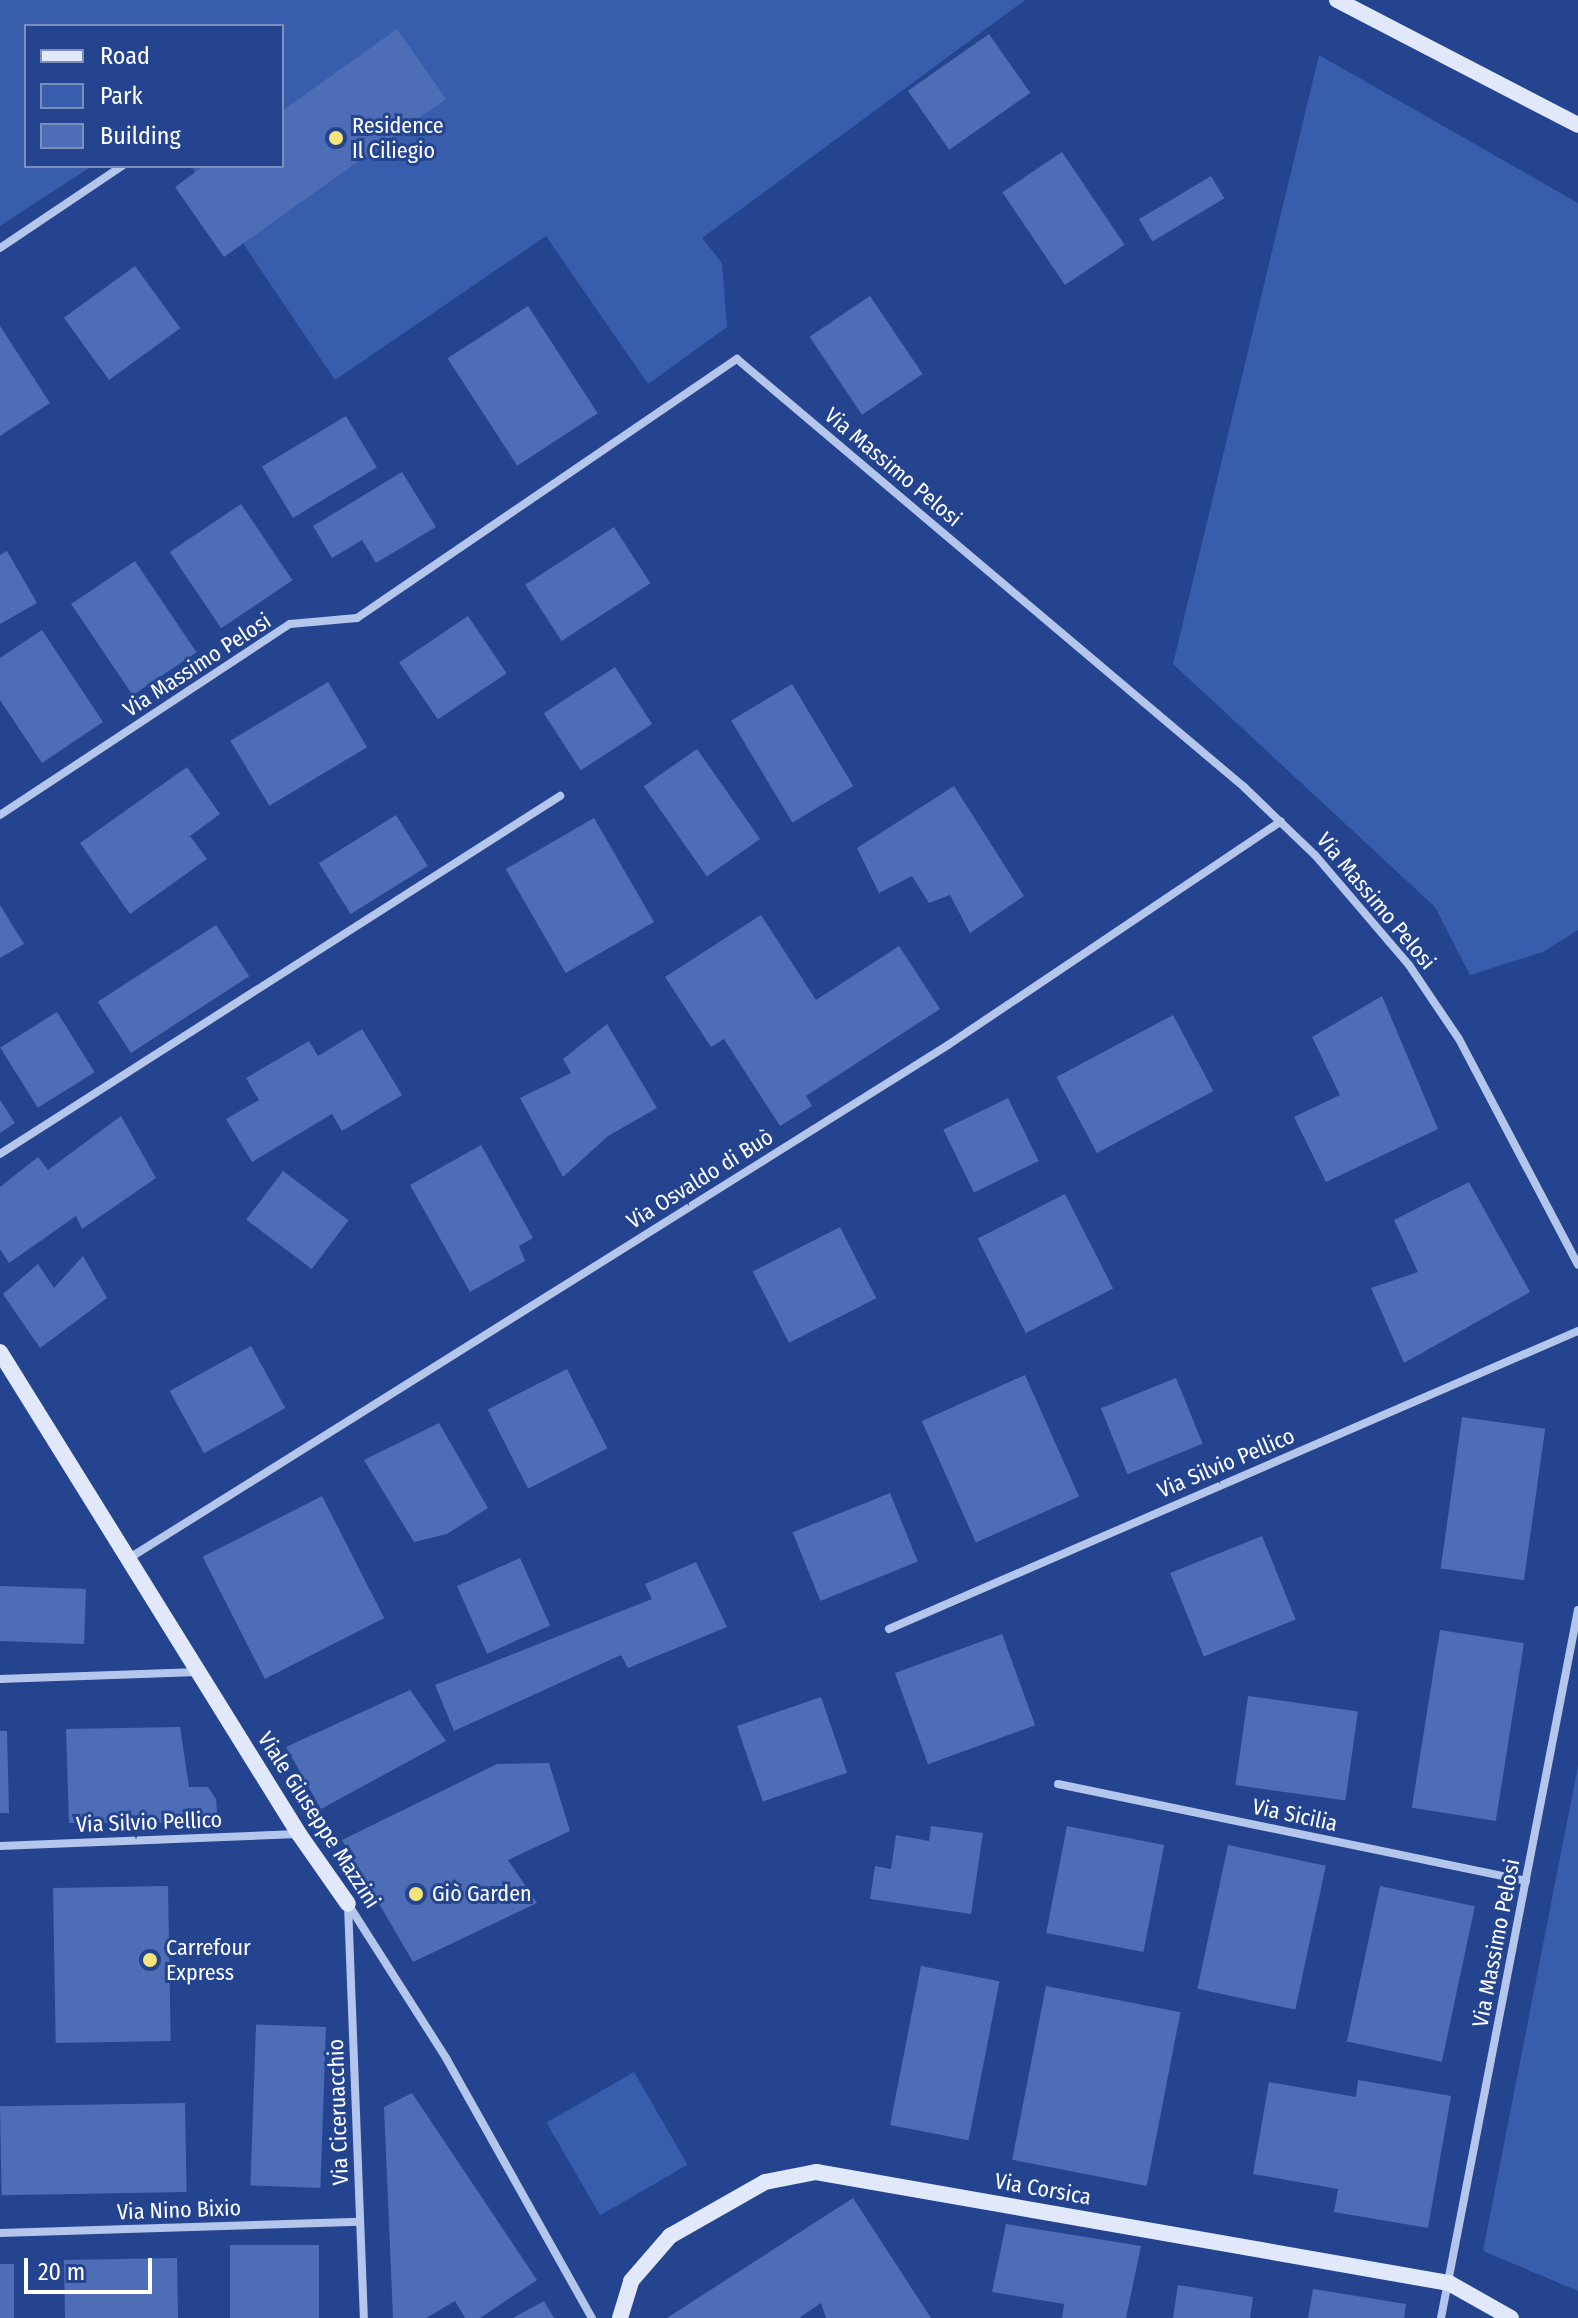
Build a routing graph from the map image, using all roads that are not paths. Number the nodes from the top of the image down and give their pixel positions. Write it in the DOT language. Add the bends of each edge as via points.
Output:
graph roads {
  1 [pos="1337,0"];
  2 [pos="1578,125"];
  3 [pos="119,168"];
  4 [pos="0,248"];
  5 [pos="560,796"];
  6 [pos="0,815"];
  7 [pos="1281,821"];
  8 [pos="0,1154"];
  9 [pos="1578,1265"];
  10 [pos="1578,1331"];
  11 [pos="0,1352"];
  12 [pos="131,1557"];
  13 [pos="1578,1610"];
  14 [pos="889,1629"];
  15 [pos="198,1672"];
  16 [pos="0,1679"];
  17 [pos="1058,1784"];
  18 [pos="299,1834"];
  19 [pos="0,1846"];
  20 [pos="1526,1881"];
  21 [pos="348,1904"];
  22 [pos="360,2222"];
  23 [pos="0,2233"];
  24 [pos="1449,2283"];
  25 [pos="364,2318"];
  26 [pos="592,2318"];
  27 [pos="620,2318"];
  28 [pos="1441,2318"];
  29 [pos="1511,2318"];
  1 -- 2 [label="main road"];
  3 -- 4 [label="street"];
  5 -- 8 [label="street"];
  6 -- 7 [label="street, Via Massimo Pelosi" via="290,624 357,618 737,359"];
  7 -- 9 [label="street, Via Massimo Pelosi" via="1369,915 1435,1003 1483,1079"];
  7 -- 12 [label="street, Via Osvaldo di Buò" via="948,1045"];
  10 -- 14 [label="street, Via Silvio Pellico"];
  11 -- 12 [label="main road, Viale Giuseppe Mazzini" via="33,1412"];
  12 -- 15 [label="main road, Viale Giuseppe Mazzini"];
  13 -- 20 [label="street, Via Massimo Pelosi"];
  15 -- 16 [label="street"];
  15 -- 18 [label="main road, Viale Giuseppe Mazzini"];
  17 -- 20 [label="street, Via Sicilia"];
  18 -- 19 [label="street, Via Silvio Pellico"];
  18 -- 21 [label="main road, Viale Giuseppe Mazzini"];
  20 -- 24 [label="street, Via Massimo Pelosi"];
  21 -- 22 [label="street, Via Ciceruacchio"];
  21 -- 26 [label="street, Viale Giuseppe Mazzini" via="446,2058"];
  22 -- 23 [label="street, Via Nino Bixio"];
  22 -- 25 [label="street, Via Ciceruacchio"];
  24 -- 27 [label="main road, Via Corsica" via="847,2176 798,2173 749,2189 670,2236 631,2281"];
  24 -- 28 [label="street, Via Massimo Pelosi"];
  24 -- 29 [label="main road, Via Corsica"];
}
